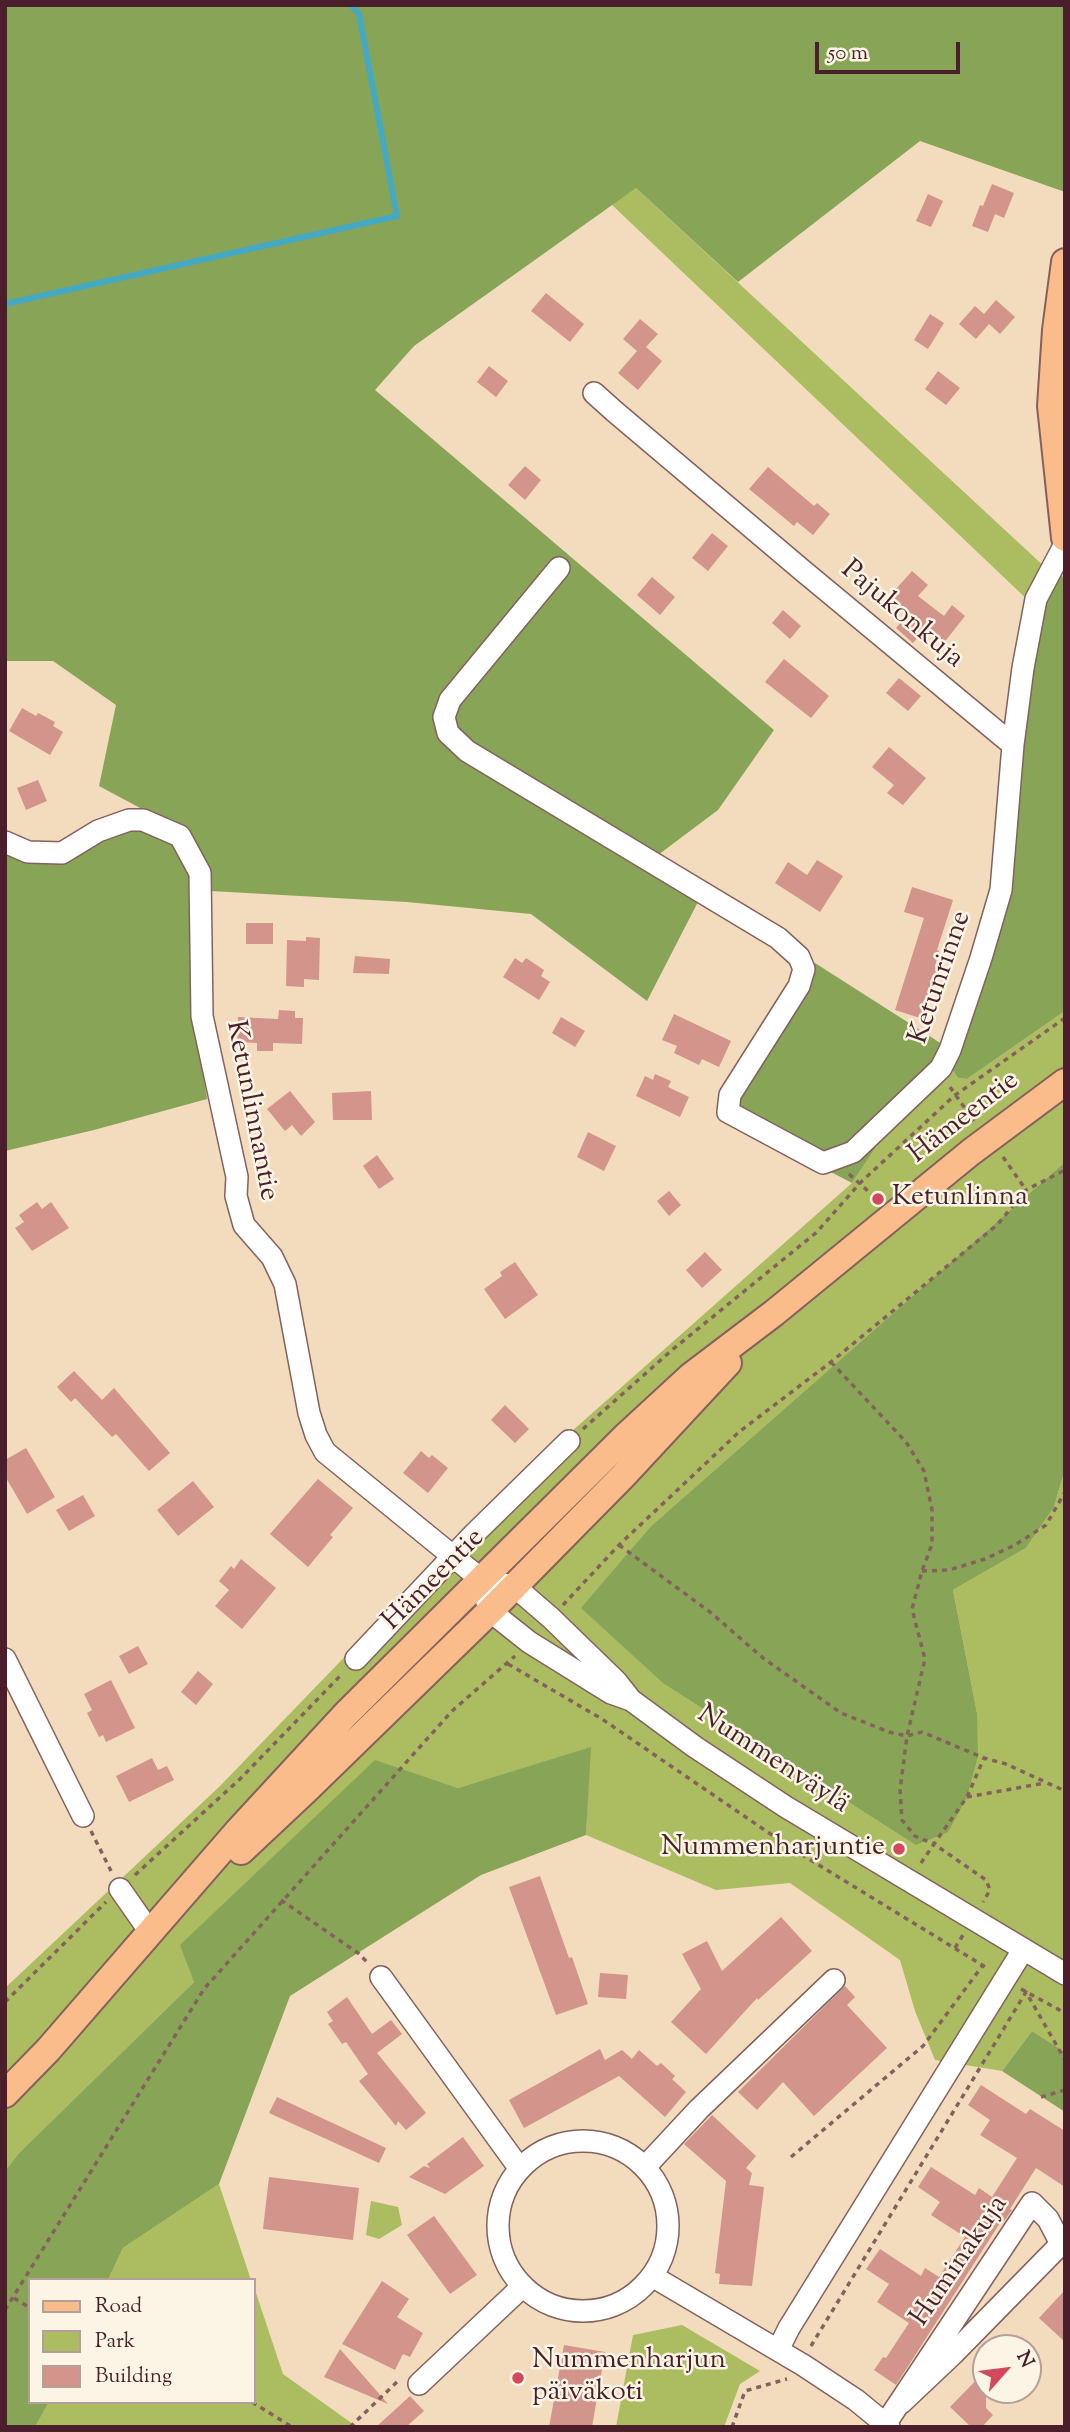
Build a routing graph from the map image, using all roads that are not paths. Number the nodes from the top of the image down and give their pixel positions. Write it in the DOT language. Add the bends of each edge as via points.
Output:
graph roads {
  1 [pos="1065,262"];
  2 [pos="594,393"];
  3 [pos="1065,541"];
  4 [pos="559,568"];
  5 [pos="1013,745"];
  6 [pos="5,842"];
  7 [pos="1065,1082"];
  8 [pos="774,1313"];
  9 [pos="569,1441"];
  10 [pos="454,1557"];
  11 [pos="482,1580"];
  12 [pos="514,1586"];
  13 [pos="489,1611"];
  14 [pos="5,1658"];
  15 [pos="356,1659"];
  16 [pos="631,1700"];
  17 [pos="83,1816"];
  18 [pos="120,1889"];
  19 [pos="151,1930"];
  20 [pos="1023,1950"];
  21 [pos="1065,1974"];
  22 [pos="382,1977"];
  23 [pos="834,1980"];
  24 [pos="5,2069"];
  25 [pos="5,2094"];
  26 [pos="645,2167"];
  27 [pos="520,2169"];
  28 [pos="652,2276"];
  29 [pos="523,2286"];
  30 [pos="778,2350"];
  31 [pos="419,2384"];
  32 [pos="901,2403"];
  33 [pos="888,2425"];
  1 -- 3 [label="main road" via="1051,406"];
  2 -- 5 [label="street, Pajukonkuja"];
  3 -- 5 [label="street" via="1036,599"];
  4 -- 5 [label="street, Ketunrinne" via="450,700 444,717 448,733 467,751 778,938 799,957 804,969 799,986 730,1095 729,1112 823,1163 853,1152 941,1068 1001,890"];
  6 -- 10 [label="street, Ketunlinnantie" via="28,852 62,853 98,831 129,820 143,820 180,836 200,873 202,1016 237,1177 236,1196 244,1225 272,1257 285,1284 316,1435 325,1452"];
  7 -- 8 [label="main road, Hämeentie" via="971,1152"];
  8 -- 11 [label="main road, Hämeentie" via="682,1384"];
  8 -- 12 [label="main road, Hämeentie"];
  9 -- 10 [label="street"];
  10 -- 11 [label="street, Ketunlinnantie"];
  10 -- 15 [label="street"];
  11 -- 12 [label="street"];
  11 -- 13 [label="street"];
  11 -- 19 [label="main road, Hämeentie" via="346,1714"];
  12 -- 13 [label="main road, Hämeentie"];
  12 -- 16 [label="street, Nummenväylä"];
  13 -- 16 [label="street, Nummenväylä" via="529,1642 611,1693"];
  13 -- 19 [label="main road, Hämeentie" via="250,1843"];
  14 -- 17 [label="street"];
  16 -- 20 [label="street, Nummenväylä" via="786,1807"];
  18 -- 19 [label="street"];
  19 -- 24 [label="main road, Hämeentie"];
  19 -- 25 [label="main road, Hämeentie"];
  20 -- 21 [label="street, Nummenväylä"];
  20 -- 30 [label="street"];
  22 -- 27 [label="street"];
  23 -- 26 [label="street"];
  26 -- 27 [label="street" via="618,2148 583,2141 549,2148"];
  26 -- 28 [label="street" via="667,2213 665,2248"];
  27 -- 29 [label="street" via="503,2198 498,2230 509,2268"];
  28 -- 29 [label="street" via="628,2298 596,2310 563,2309"];
  28 -- 30 [label="street"];
  29 -- 31 [label="street"];
  30 -- 33 [label="street"];
  32 -- 32 [label="street, Huminakuja" via="1060,2244 1048,2219 1032,2203"];
  32 -- 33 [label="street, Huminakuja"];
}
